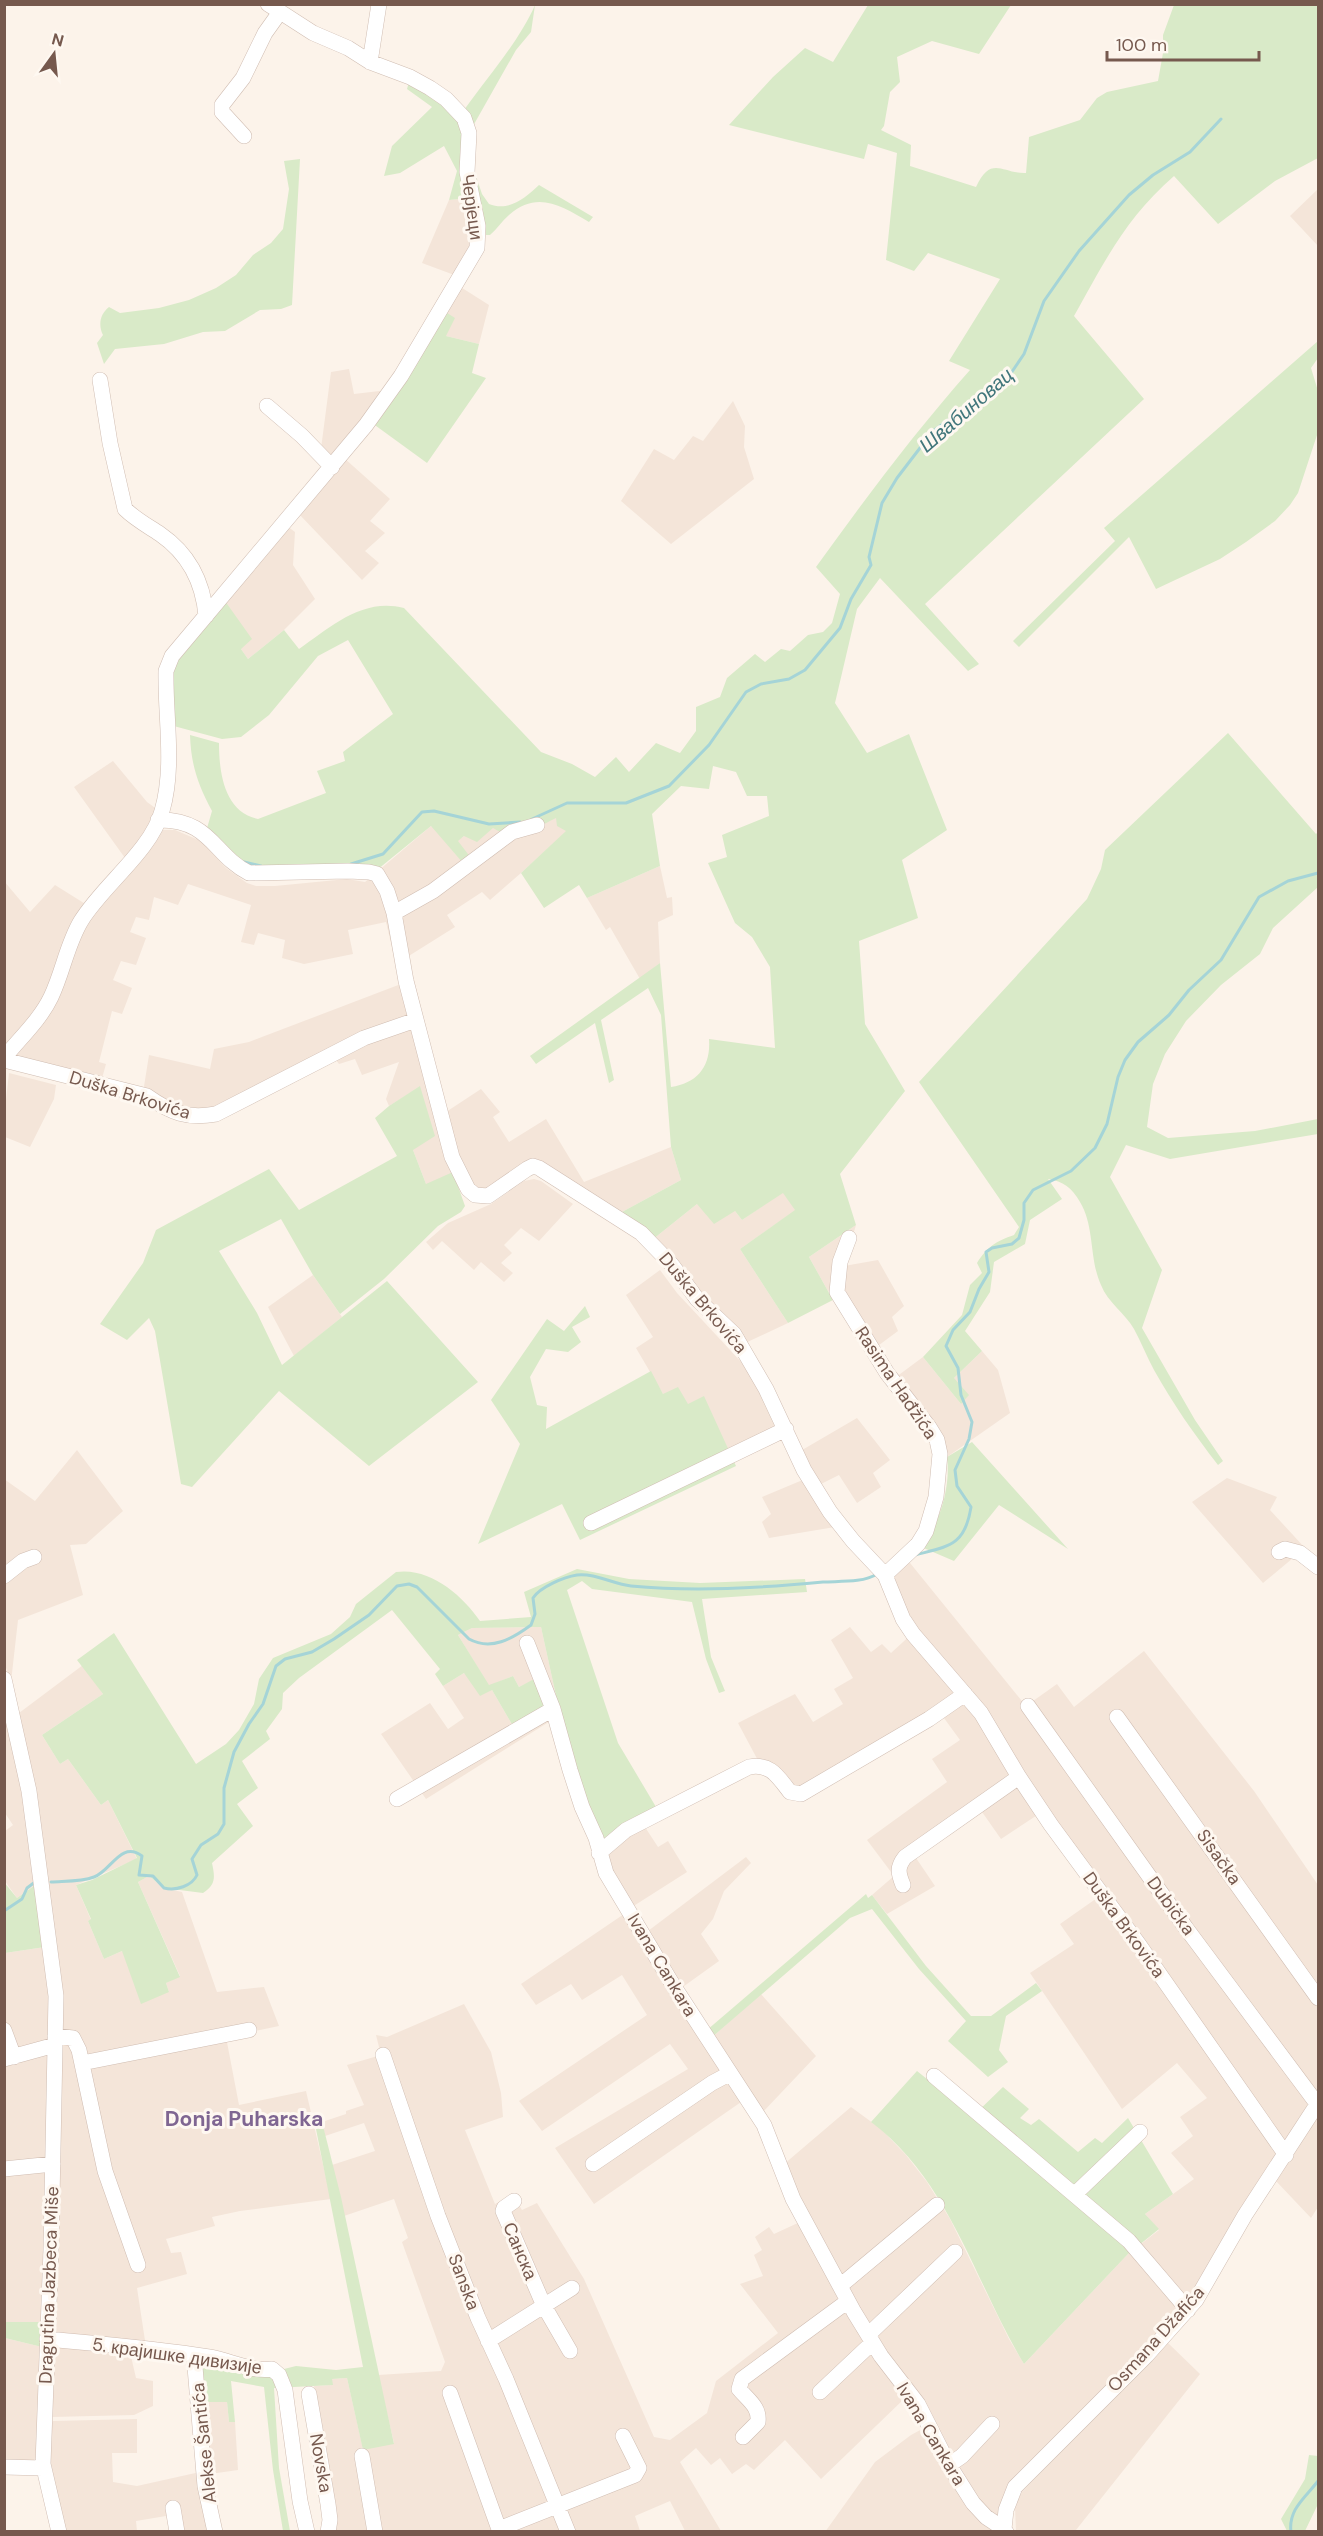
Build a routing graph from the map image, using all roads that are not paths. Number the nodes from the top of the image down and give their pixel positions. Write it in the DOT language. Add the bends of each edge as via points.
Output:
graph roads {
  1 [pos="379,4"];
  2 [pos="274,8"];
  3 [pos="370,62"];
  4 [pos="244,136"];
  5 [pos="100,380"];
  6 [pos="267,406"];
  7 [pos="332,467"];
  8 [pos="206,616"];
  9 [pos="158,820"];
  10 [pos="537,825"];
  11 [pos="394,913"];
  12 [pos="416,1020"];
  13 [pos="4,1059"];
  14 [pos="849,1238"];
  15 [pos="786,1429"];
  16 [pos="591,1522"];
  17 [pos="1280,1552"];
  18 [pos="34,1557"];
  19 [pos="1318,1567"];
  20 [pos="879,1570"];
  21 [pos="4,1576"];
  22 [pos="527,1643"];
  23 [pos="4,1679"];
  24 [pos="965,1694"];
  25 [pos="1028,1706"];
  26 [pos="553,1709"];
  27 [pos="1117,1717"];
  28 [pos="1019,1777"];
  29 [pos="397,1799"];
  30 [pos="599,1853"];
  31 [pos="903,1885"];
  32 [pos="1318,1998"];
  33 [pos="4,2030"];
  34 [pos="249,2030"];
  35 [pos="55,2041"];
  36 [pos="383,2055"];
  37 [pos="9,2058"];
  38 [pos="82,2063"];
  39 [pos="729,2074"];
  40 [pos="934,2076"];
  41 [pos="1318,2104"];
  42 [pos="1140,2132"];
  43 [pos="1286,2155"];
  44 [pos="53,2164"];
  45 [pos="593,2164"];
  46 [pos="4,2169"];
  47 [pos="1075,2194"];
  48 [pos="514,2201"];
  49 [pos="937,2205"];
  50 [pos="955,2252"];
  51 [pos="138,2265"];
  52 [pos="840,2286"];
  53 [pos="572,2288"];
  54 [pos="848,2301"];
  55 [pos="544,2306"];
  56 [pos="1188,2310"];
  57 [pos="47,2339"];
  58 [pos="870,2339"];
  59 [pos="488,2341"];
  60 [pos="570,2352"];
  61 [pos="194,2355"];
  62 [pos="820,2392"];
  63 [pos="450,2393"];
  64 [pos="309,2394"];
  65 [pos="992,2424"];
  66 [pos="623,2436"];
  67 [pos="743,2437"];
  68 [pos="362,2456"];
  69 [pos="949,2465"];
  70 [pos="4,2467"];
  71 [pos="43,2468"];
  72 [pos="556,2505"];
  73 [pos="173,2508"];
  74 [pos="499,2530"];
  75 [pos="1005,2530"];
  76 [pos="59,2532"];
  77 [pos="177,2532"];
  78 [pos="214,2532"];
  79 [pos="307,2532"];
  80 [pos="328,2532"];
  81 [pos="375,2532"];
  82 [pos="568,2532"];
  1 -- 3 [label="street"];
  2 -- 3 [label="street, Черјеци"];
  2 -- 4 [label="street, Черјеци" via="243,78 222,105 222,112"];
  3 -- 7 [label="street, Черјеци" via="430,88 464,118 469,132 467,172 479,241 401,376"];
  5 -- 8 [label="street" via="125,509 162,535 189,562 201,584"];
  6 -- 7 [label="street"];
  7 -- 8 [label="street, Черјеци"];
  8 -- 9 [label="street, Черјеци" via="180,644 166,671 167,774"];
  9 -- 11 [label="street, Duška Brkovića" via="190,825 206,834 239,868 249,873 377,874"];
  9 -- 13 [label="street, Черјеци" via="135,856 82,920 51,998"];
  10 -- 11 [label="street" via="512,832 433,891"];
  11 -- 12 [label="street, Duška Brkovića"];
  12 -- 13 [label="street, Duška Brkovića" via="364,1038 207,1116 167,1110 147,1096"];
  12 -- 15 [label="street, Duška Brkovića" via="452,1157 472,1193 488,1196 533,1167 641,1233 734,1334"];
  14 -- 20 [label="street, Rasima Hađžića" via="840,1262 837,1292 887,1373 930,1427 940,1454 936,1497 926,1531 899,1562"];
  15 -- 16 [label="street"];
  15 -- 20 [label="street, Duška Brkovića" via="804,1470 830,1512"];
  17 -- 19 [label="street" via="1286,1549 1300,1553"];
  18 -- 21 [label="street"];
  20 -- 24 [label="street, Duška Brkovića" via="913,1634"];
  22 -- 26 [label="street, Ivana Cankara"];
  23 -- 35 [label="street, Dragutina Jazbeca Miše" via="29,1791 43,1887 56,1996"];
  24 -- 28 [label="street, Duška Brkovića" via="981,1713"];
  24 -- 30 [label="street" via="802,1793 790,1792 768,1767 749,1767 626,1830"];
  25 -- 41 [label="street, Dubička" via="1186,1928"];
  26 -- 29 [label="street"];
  26 -- 30 [label="street, Ivana Cankara"];
  27 -- 32 [label="street, Sisačka"];
  28 -- 31 [label="street" via="904,1857 898,1871"];
  28 -- 43 [label="street, Duška Brkovića"];
  30 -- 39 [label="street, Ivana Cankara" via="606,1873"];
  33 -- 37 [label="street"];
  34 -- 38 [label="street"];
  35 -- 37 [label="street"];
  35 -- 38 [label="street" via="73,2038"];
  35 -- 44 [label="street, Dragutina Jazbeca Miše"];
  36 -- 59 [label="street, Sanska" via="438,2216"];
  38 -- 51 [label="street" via="105,2171"];
  39 -- 45 [label="street"];
  39 -- 52 [label="street, Ivana Cankara" via="764,2125 794,2199"];
  40 -- 47 [label="street"];
  41 -- 43 [label="street, Osmana Džafića"];
  42 -- 47 [label="street"];
  43 -- 56 [label="street, Osmana Džafića"];
  44 -- 46 [label="street"];
  44 -- 57 [label="street, Dragutina Jazbeca Miše"];
  47 -- 56 [label="street" via="1129,2241"];
  48 -- 55 [label="street, Санска" via="503,2211"];
  49 -- 52 [label="street"];
  50 -- 58 [label="street"];
  52 -- 54 [label="street, Ivana Cankara"];
  53 -- 55 [label="street"];
  54 -- 58 [label="street, Ivana Cankara"];
  54 -- 67 [label="street" via="742,2379 739,2389 759,2415 758,2422"];
  55 -- 59 [label="street"];
  55 -- 60 [label="street, Санска"];
  56 -- 75 [label="street, Osmana Džafića" via="1024,2476 1010,2499"];
  57 -- 61 [label="street, 5. крајишке дивизије"];
  57 -- 71 [label="street, Dragutina Jazbeca Miše"];
  58 -- 62 [label="street"];
  58 -- 69 [label="street, Ivana Cankara" via="918,2404"];
  59 -- 72 [label="street, Sanska"];
  61 -- 78 [label="street, Alekse Šantića"];
  61 -- 79 [label="street, 5. крајишке дивизије" via="272,2369 282,2380"];
  63 -- 74 [label="street"];
  64 -- 80 [label="street, Novska" via="328,2504"];
  65 -- 69 [label="street"];
  66 -- 72 [label="street" via="639,2473"];
  68 -- 81 [label="street"];
  69 -- 75 [label="street, Ivana Cankara" via="973,2503"];
  70 -- 71 [label="street"];
  71 -- 76 [label="street, Dragutina Jazbeca Miše"];
  72 -- 74 [label="street"];
  72 -- 82 [label="street, Sanska"];
  73 -- 77 [label="street"];
}
